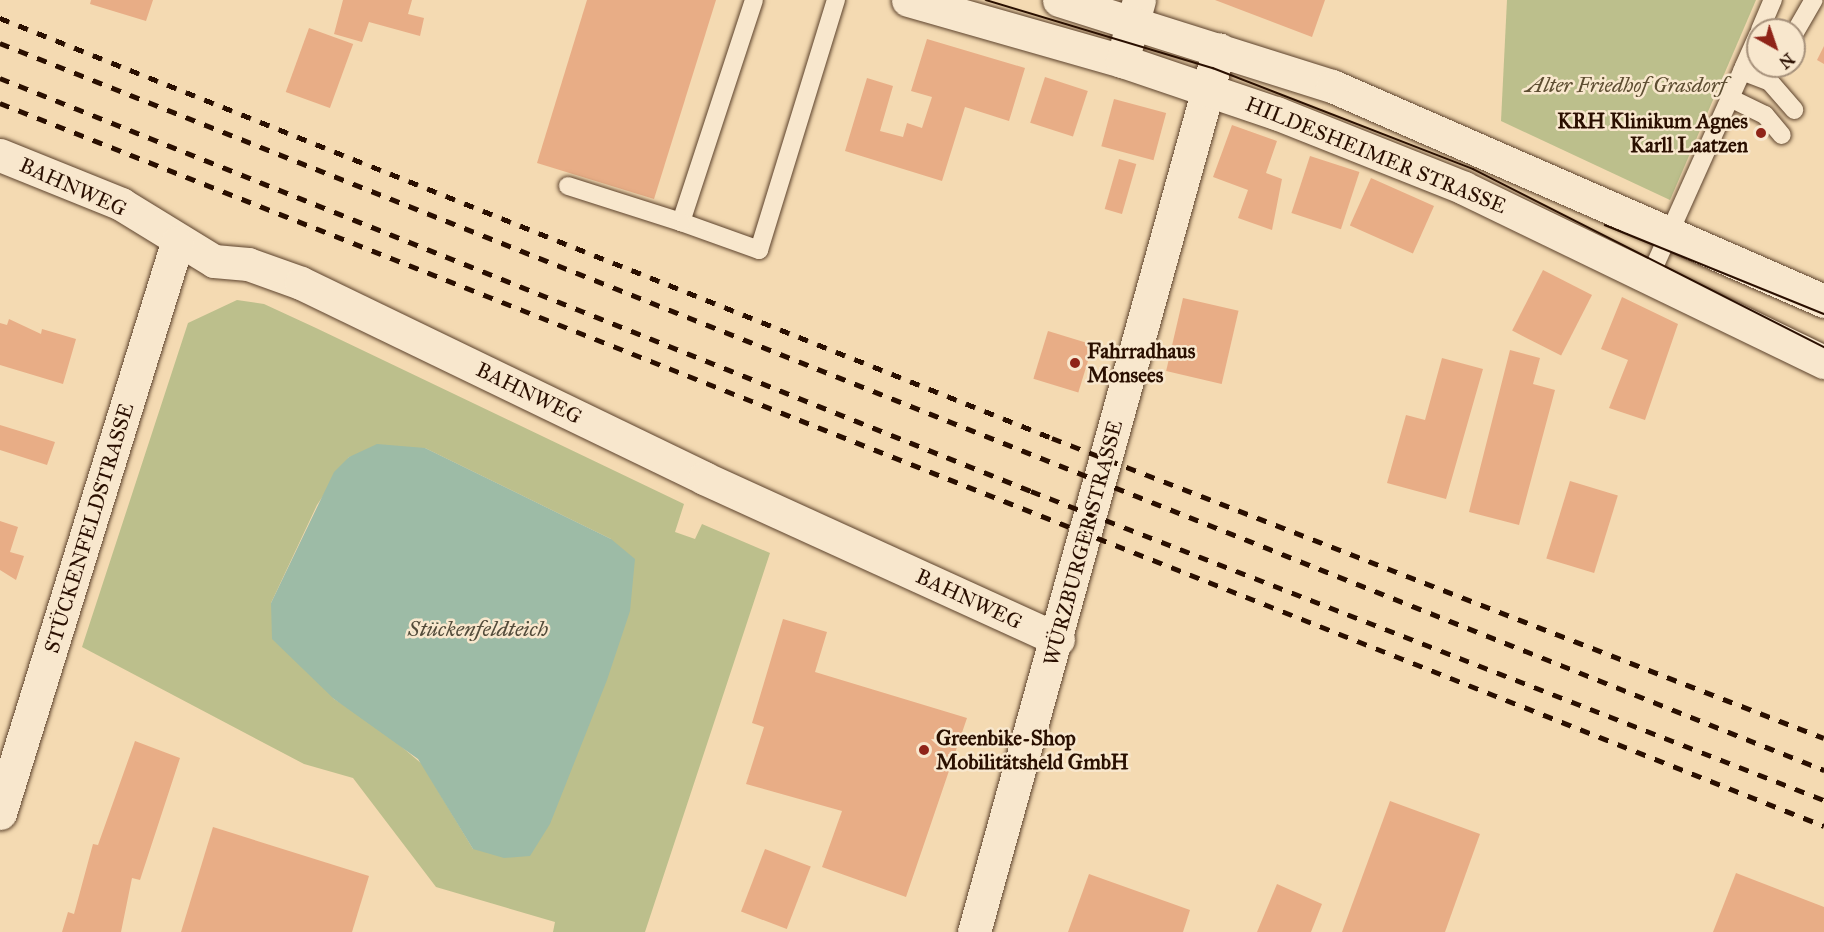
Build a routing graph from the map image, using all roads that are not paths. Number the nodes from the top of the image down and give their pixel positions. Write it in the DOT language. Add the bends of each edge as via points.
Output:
graph roads {
  1 [pos="754,0"];
  2 [pos="836,0"];
  3 [pos="908,0"];
  4 [pos="1059,0"];
  5 [pos="1773,0"];
  6 [pos="1814,0"];
  7 [pos="1136,12"];
  8 [pos="1765,18"];
  9 [pos="1803,18"];
  10 [pos="1219,49"];
  11 [pos="1122,61"];
  12 [pos="1746,70"];
  13 [pos="1764,78"];
  14 [pos="1206,88"];
  15 [pos="1730,98"];
  16 [pos="1794,110"];
  17 [pos="1782,135"];
  18 [pos="0,155"];
  19 [pos="568,186"];
  20 [pos="681,222"];
  21 [pos="1671,234"];
  22 [pos="177,243"];
  23 [pos="1650,276"];
  24 [pos="1824,301"];
  25 [pos="1824,362"];
  26 [pos="1058,639"];
  27 [pos="0,813"];
  28 [pos="974,932"];
  1 -- 20 [label="lane"];
  2 -- 20 [label="lane" via="759,249"];
  3 -- 11 [label="street, HILDESHEIMER STRASSE"];
  4 -- 7 [label="street, HILDESHEIMER STRASSE"];
  5 -- 8 [label="lane"];
  6 -- 9 [label="lane"];
  7 -- 10 [label="street, HILDESHEIMER STRASSE"];
  7 -- 11 [label="street"];
  10 -- 14 [label="street, WÜRZBURGER STRASSE"];
  10 -- 21 [label="street, HILDESHEIMER STRASSE" via="1332,86"];
  11 -- 14 [label="street, HILDESHEIMER STRASSE"];
  12 -- 15 [label="lane"];
  13 -- 16 [label="lane"];
  14 -- 23 [label="street, HILDESHEIMER STRASSE" via="1464,188"];
  14 -- 26 [label="street, WÜRZBURGER STRASSE" via="1091,495"];
  15 -- 17 [label="lane" via="1765,115"];
  15 -- 21 [label="lane"];
  18 -- 22 [label="street, BAHNWEG" via="121,204"];
  19 -- 20 [label="lane"];
  21 -- 23 [label="lane"];
  21 -- 24 [label="street, HILDESHEIMER STRASSE"];
  22 -- 26 [label="street, BAHNWEG" via="214,261 248,264 301,283 704,478"];
  22 -- 27 [label="street, STÜCKENFELDSTRASSE"];
  23 -- 25 [label="street, HILDESHEIMER STRASSE"];
  26 -- 28 [label="street, WÜRZBURGER STRASSE"];
}
